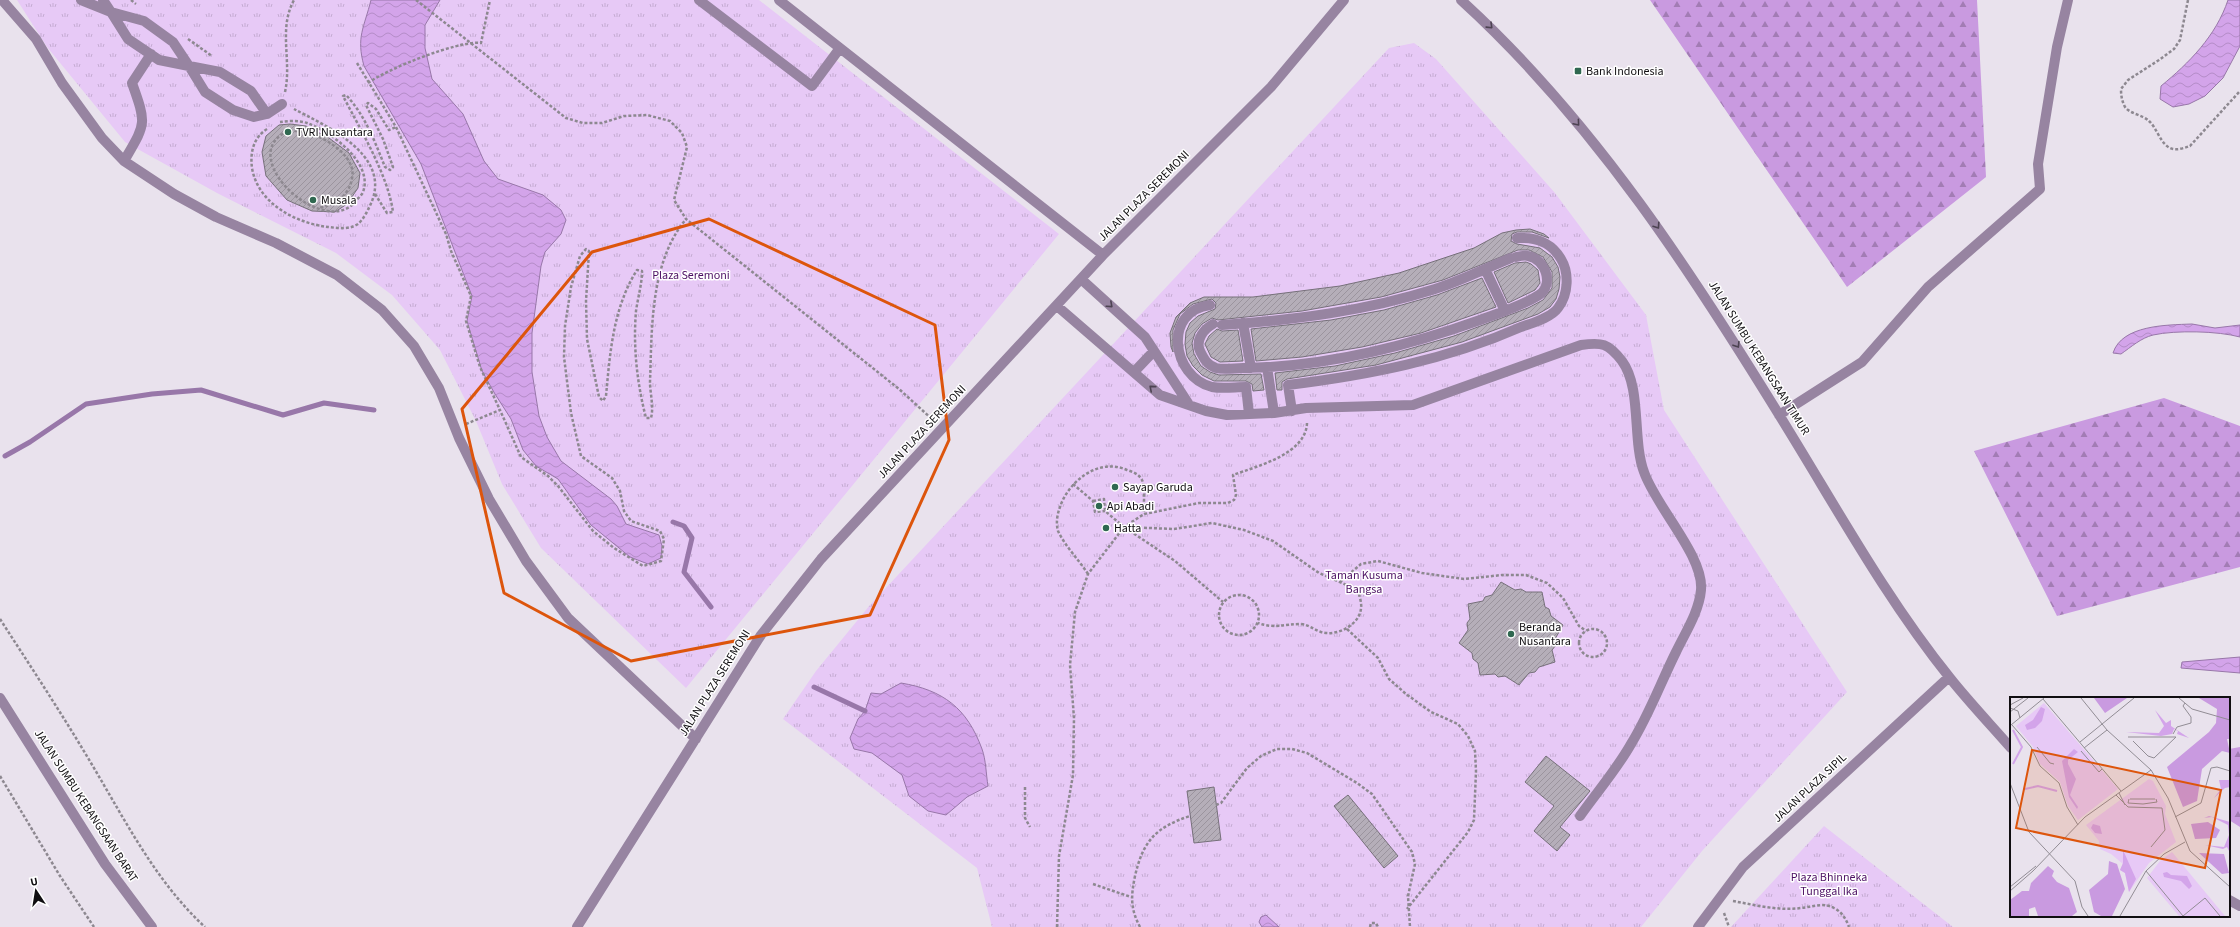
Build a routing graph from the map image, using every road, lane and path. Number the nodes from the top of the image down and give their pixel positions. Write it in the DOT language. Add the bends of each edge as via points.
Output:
graph roads {
  1 [pos="2,0"];
  2 [pos="81,0"];
  3 [pos="103,0"];
  4 [pos="131,0"];
  5 [pos="294,0"];
  6 [pos="416,0"];
  7 [pos="490,0"];
  8 [pos="700,0"];
  9 [pos="779,0"];
  10 [pos="1344,0"];
  11 [pos="1462,0"];
  12 [pos="2068,0"];
  13 [pos="2188,0"];
  14 [pos="137,4"];
  15 [pos="111,12"];
  16 [pos="184,36"];
  17 [pos="471,41"];
  18 [pos="840,48"];
  19 [pos="151,54"];
  20 [pos="216,58"];
  21 [pos="357,63"];
  22 [pos="189,66"];
  23 [pos="369,82"];
  24 [pos="2240,91"];
  25 [pos="282,104"];
  26 [pos="267,114"];
  27 [pos="276,122"];
  28 [pos="270,127"];
  29 [pos="396,127"];
  30 [pos="124,161"];
  31 [pos="375,193"];
  32 [pos="319,208"];
  33 [pos="686,219"];
  34 [pos="1517,238"];
  35 [pos="1104,255"];
  36 [pos="1486,269"];
  37 [pos="1081,279"];
  38 [pos="1210,305"];
  39 [pos="1056,306"];
  40 [pos="1505,311"];
  41 [pos="1243,323"];
  42 [pos="1154,351"];
  43 [pos="1267,367"];
  44 [pos="1250,368"];
  45 [pos="1134,372"];
  46 [pos="1188,403"];
  47 [pos="1306,408"];
  48 [pos="500,410"];
  49 [pos="1292,411"];
  50 [pos="1248,414"];
  51 [pos="1274,414"];
  52 [pos="1780,415"];
  53 [pos="943,428"];
  54 [pos="456,429"];
  55 [pos="1073,484"];
  56 [pos="1093,501"];
  57 [pos="1105,511"];
  58 [pos="1144,514"];
  59 [pos="1124,527"];
  60 [pos="1088,574"];
  61 [pos="1340,582"];
  62 [pos="1223,602"];
  63 [pos="0,619"];
  64 [pos="1258,623"];
  65 [pos="1347,629"];
  66 [pos="1586,630"];
  67 [pos="1949,677"];
  68 [pos="0,698"];
  69 [pos="696,739"];
  70 [pos="2010,747"];
  71 [pos="0,776"];
  72 [pos="1024,787"];
  73 [pos="1216,805"];
  74 [pos="1190,816"];
  75 [pos="1580,816"];
  76 [pos="1030,827"];
  77 [pos="1093,884"];
  78 [pos="1131,897"];
  79 [pos="1720,899"];
  80 [pos="2230,901"];
  81 [pos="2240,906"];
  82 [pos="1408,909"];
  83 [pos="94,927"];
  84 [pos="152,927"];
  85 [pos="205,927"];
  86 [pos="577,927"];
  87 [pos="1057,927"];
  88 [pos="1140,927"];
  89 [pos="1370,927"];
  90 [pos="1378,927"];
  91 [pos="1410,927"];
  92 [pos="1698,927"];
  93 [pos="1849,927"];
  1 -- 30 [label="street" via="36,39 62,83 102,138"];
  2 -- 15 [label="street"];
  3 -- 15 [label="street"];
  4 -- 14 [label="path"];
  5 -- 25 [label="path" via="289,9 286,25 286,87"];
  6 -- 17 [label="path"];
  7 -- 17 [label="path" via="481,43"];
  8 -- 18 [label="street" via="812,86"];
  9 -- 18 [label="street"];
  10 -- 35 [label="street, JALAN PLAZA SEREMONI" via="1271,87"];
  11 -- 52 [label="street, JALAN SUMBU KEBANGSAAN TIMUR, one-way" via="1493,29 1572,118 1651,218 1726,328"];
  12 -- 52 [label="street" via="2057,47 2038,164 2040,189 1928,287 1862,362"];
  13 -- 24 [label="path" via="2180,40 2174,49 2128,80 2121,89 2124,105 2147,119 2170,148 2180,149 2190,146"];
  15 -- 19 [label="street" via="128,39"];
  15 -- 22 [label="street" via="144,22 173,42"];
  16 -- 20 [label="path"];
  17 -- 23 [label="path" via="447,47"];
  17 -- 33 [label="path" via="566,118 583,123 602,123 624,116 647,114 670,121 682,133 687,147 674,200"];
  18 -- 35 [label="street"];
  19 -- 22 [label="street" via="159,60"];
  19 -- 30 [label="street" via="132,83 143,112 142,130"];
  21 -- 23 [label="path"];
  22 -- 26 [label="street" via="220,72 251,91"];
  22 -- 26 [label="street" via="205,92 233,110 254,117"];
  23 -- 29 [label="path"];
  25 -- 26 [label="street"];
  25 -- 31 [label="path" via="339,132 358,148 372,168"];
  27 -- 32 [label="path" via="306,122 316,127 347,148 362,168 365,177 363,192 353,204 341,213 330,213"];
  28 -- 31 [label="path" via="263,131 253,144 250,158 253,173 260,190 290,216 314,225 344,229 358,224"];
  29 -- 31 [label="path" via="389,130 376,109 368,103 366,105 390,157 393,167 390,170 385,167 356,105 346,95 343,96 370,148 391,197 393,212 387,213"];
  29 -- 48 [label="path" via="446,234 471,296 466,321 480,367"];
  30 -- 54 [label="street" via="174,194 216,217 276,243 337,274 382,310 414,346 439,388"];
  32 -- 32 [label="path" via="300,200 276,175 270,159 272,146 281,134 302,130 327,141 347,157 352,167 352,180 347,192 338,202"];
  33 -- 48 [label="path" via="676,231 659,272 651,344 651,418 646,418 640,395 634,348 642,270 636,270 617,315 610,347 606,396 603,400 599,397 587,339 589,251 586,249 580,256 571,286 565,326 564,358 571,413 581,456 612,478 620,491 624,511 631,521 660,531 664,539 661,561 643,566 593,531 558,486 521,457"];
  33 -- 53 [label="path" via="900,389"];
  34 -- 49 [label="street" via="1540,240 1550,245 1560,257 1566,269 1566,283 1558,308 1547,316 1492,340 1446,355 1350,378 1288,385"];
  35 -- 37 [label="street, JALAN PLAZA SEREMONI"];
  36 -- 40 [label="street"];
  36 -- 40 [label="street" via="1514,257 1529,256 1540,262 1547,272 1547,285 1540,294"];
  36 -- 41 [label="street" via="1436,289 1366,307 1291,320"];
  37 -- 39 [label="street, JALAN PLAZA SEREMONI"];
  37 -- 42 [label="street, one-way" via="1145,337"];
  38 -- 50 [label="street" via="1194,309 1184,319 1179,329 1178,346 1181,360 1188,372 1212,387 1246,387"];
  39 -- 45 [label="street"];
  39 -- 53 [label="street, JALAN PLAZA SEREMONI"];
  40 -- 43 [label="street" via="1451,330 1379,350"];
  41 -- 44 [label="street"];
  41 -- 44 [label="street" via="1206,328 1200,336 1199,349 1205,362 1217,368"];
  42 -- 45 [label="street"];
  42 -- 46 [label="street"];
  43 -- 44 [label="street"];
  43 -- 51 [label="street"];
  46 -- 45 [label="street, one-way" via="1160,394"];
  46 -- 50 [label="street" via="1206,411 1227,415"];
  47 -- 49 [label="street"];
  47 -- 58 [label="path" via="1307,428 1299,442 1284,456 1233,475 1236,495 1234,500 1199,503"];
  47 -- 75 [label="street" via="1413,404 1581,345 1599,342 1610,348 1623,362 1631,384 1637,450 1644,473 1658,502 1694,561 1700,574 1701,591 1693,618 1631,745"];
  48 -- 54 [label="path"];
  49 -- 51 [label="street"];
  50 -- 51 [label="street"];
  52 -- 67 [label="street, JALAN SUMBU KEBANGSAAN TIMUR" via="1885,587"];
  53 -- 69 [label="street, JALAN PLAZA SEREMONI" via="821,559 761,635"];
  54 -- 69 [label="street" via="489,499 526,561 568,618"];
  55 -- 56 [label="path"];
  55 -- 58 [label="path" via="1102,467 1121,467 1142,480"];
  55 -- 60 [label="path" via="1062,500 1057,517 1058,530"];
  56 -- 57 [label="path" via="1095,512"];
  56 -- 57 [label="path" via="1104,499"];
  57 -- 59 [label="path"];
  58 -- 59 [label="path"];
  59 -- 60 [label="path"];
  59 -- 61 [label="path" via="1174,529 1212,523 1244,530 1273,541 1319,573"];
  59 -- 62 [label="path" via="1175,561"];
  60 -- 87 [label="path" via="1075,612 1070,665 1074,718 1073,775 1059,856"];
  61 -- 65 [label="path" via="1358,590 1362,608 1357,619"];
  61 -- 66 [label="path" via="1361,564 1378,562 1464,580 1526,575 1547,583 1563,598 1580,626"];
  62 -- 64 [label="path" via="1235,595 1250,598 1258,609"];
  62 -- 64 [label="path" via="1218,616 1223,629 1235,636 1248,634"];
  63 -- 85 [label="path" via="72,732 146,856 172,892"];
  64 -- 65 [label="path" via="1271,628 1308,625 1322,632 1334,633"];
  65 -- 82 [label="path" via="1378,658 1389,679 1406,694 1431,712 1458,724 1468,736 1475,751 1474,820 1468,832"];
  66 -- 66 [label="path" via="1596,629 1605,635 1608,644 1604,653 1595,658 1585,655 1579,647 1580,638"];
  67 -- 70 [label="street, JALAN SUMBU KEBANGSAAN TIMUR"];
  67 -- 79 [label="street, JALAN PLAZA SIPIL" via="1743,867"];
  68 -- 84 [label="street, JALAN SUMBU KEBANGSAAN BARAT" via="105,864"];
  69 -- 86 [label="street, JALAN PLAZA SEREMONI"];
  71 -- 83 [label="path"];
  72 -- 76 [label="path" via="1025,818"];
  73 -- 82 [label="path" via="1221,803 1247,768 1261,756 1277,749 1307,753 1372,794 1412,852 1415,864"];
  74 -- 78 [label="path" via="1174,821 1152,838 1140,855"];
  77 -- 78 [label="path"];
  78 -- 88 [label="path" via="1134,917"];
  79 -- 92 [label="street, JALAN PLAZA SIPIL"];
  79 -- 93 [label="path" via="1775,908 1801,908 1821,904 1834,908 1845,917"];
  80 -- 81 [label="street"];
  82 -- 91 [label="path"];
  89 -- 90 [label="path" via="1371,923 1376,923"];
}
